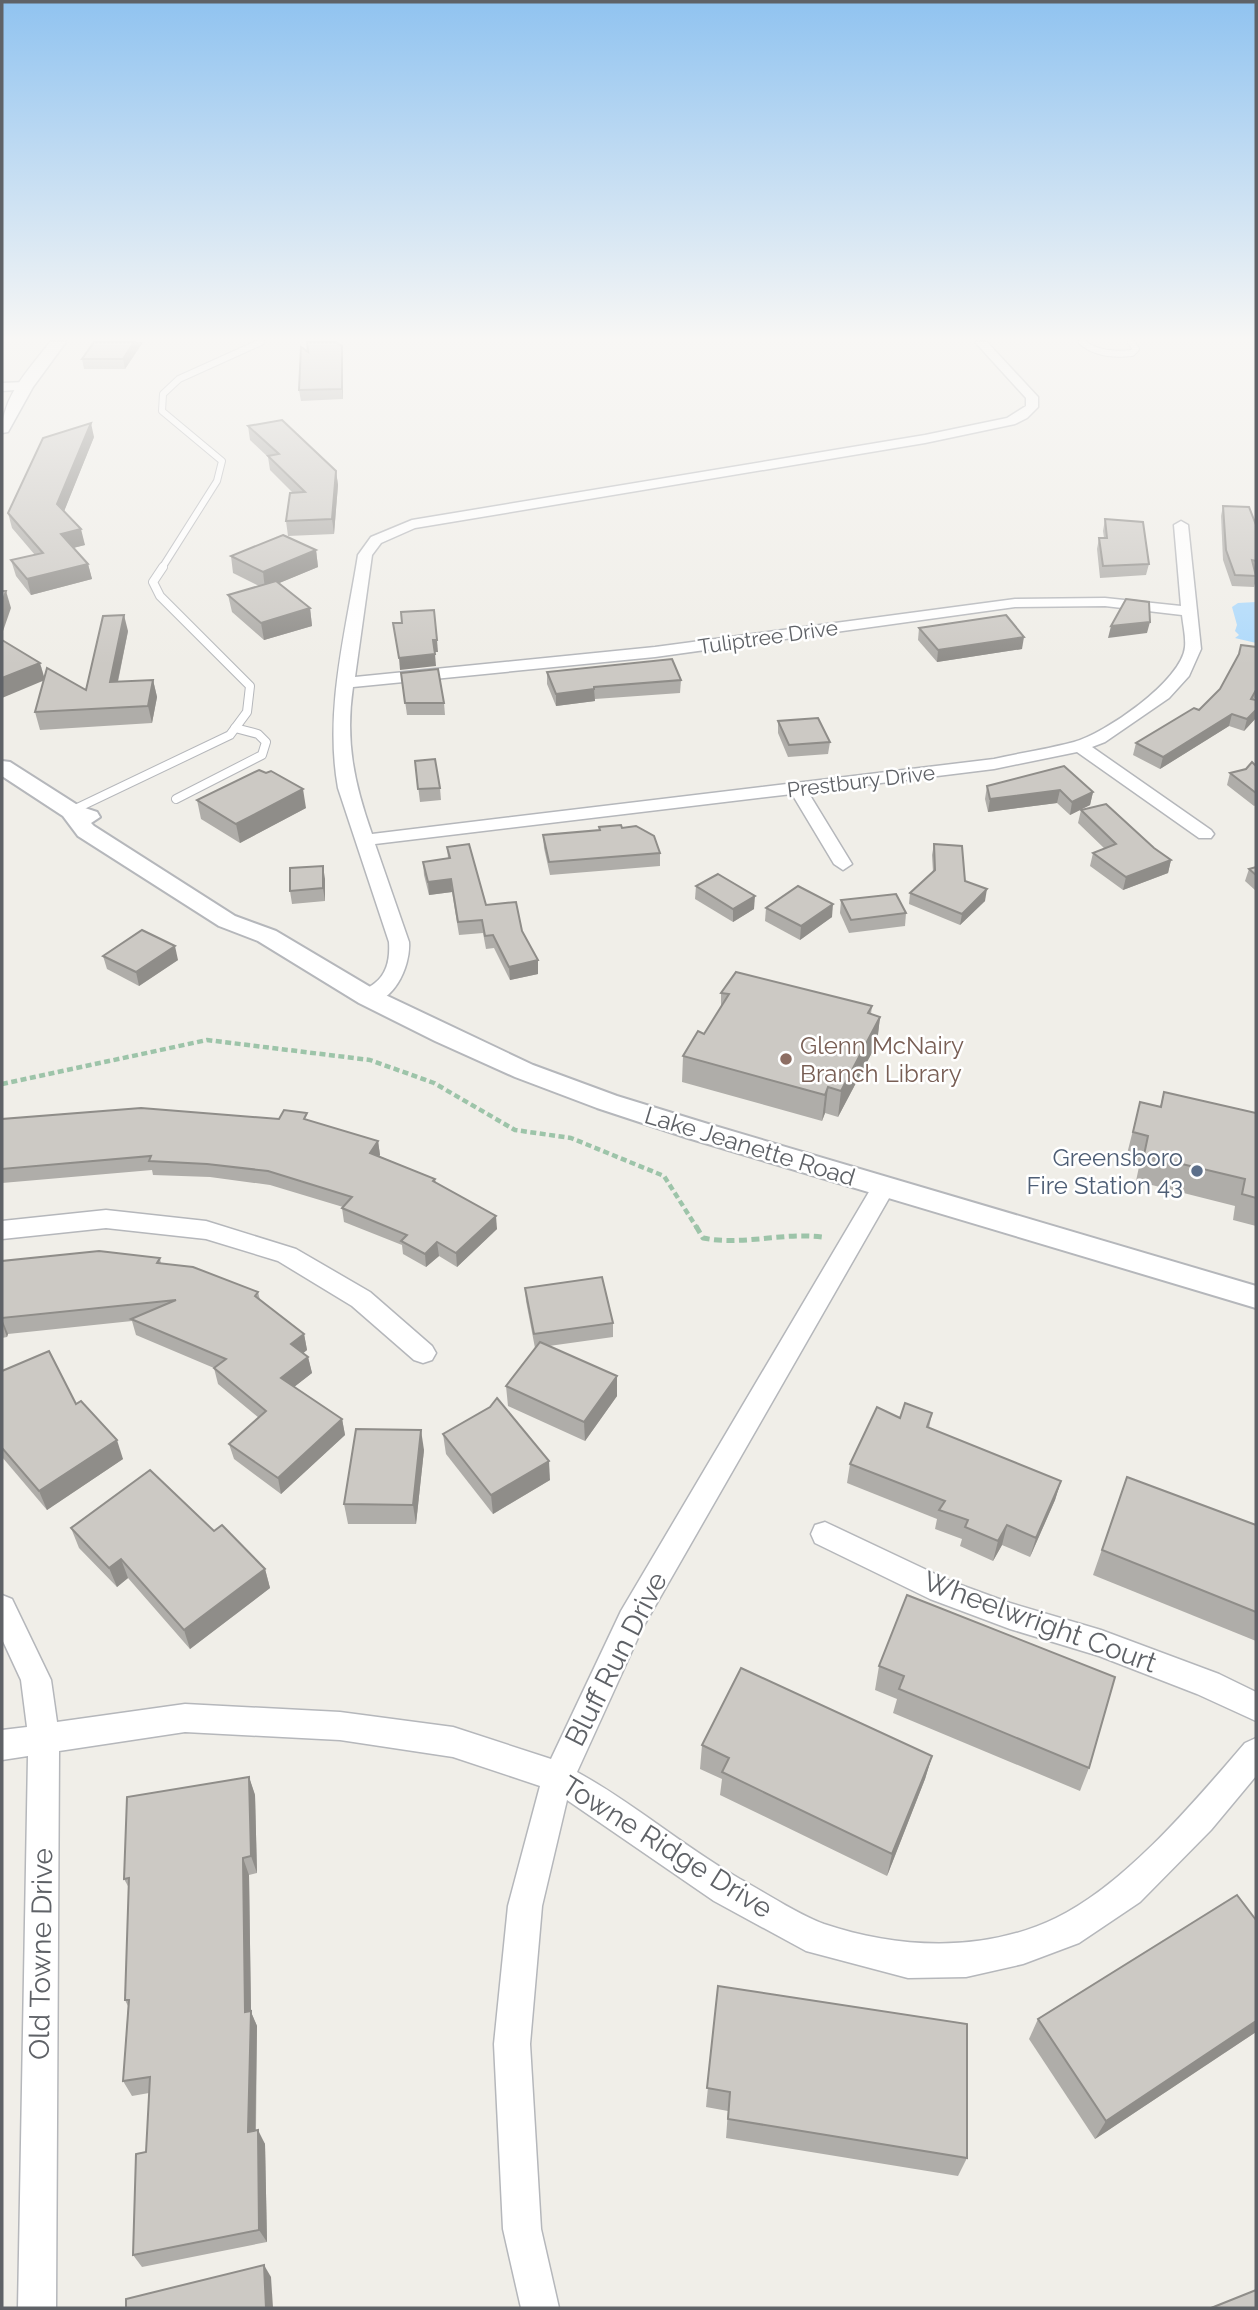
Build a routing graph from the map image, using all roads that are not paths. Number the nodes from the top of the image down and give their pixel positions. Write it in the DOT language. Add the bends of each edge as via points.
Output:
graph roads {
  1 [pos="210,450"];
  2 [pos="860,450"];
  3 [pos="1181,525"];
  4 [pos="1190,611"];
  5 [pos="346,683"];
  6 [pos="235,728"];
  7 [pos="1080,746"];
  8 [pos="2,767"];
  9 [pos="798,789"];
  10 [pos="176,799"];
  11 [pos="71,811"];
  12 [pos="1205,834"];
  13 [pos="365,840"];
  14 [pos="843,864"];
  15 [pos="368,997"];
  16 [pos="884,1186"];
  17 [pos="2,1230"];
  18 [pos="1256,1297"];
  19 [pos="423,1353"];
  20 [pos="825,1534"];
  21 [pos="2,1608"];
  22 [pos="1256,1707"];
  23 [pos="44,1737"];
  24 [pos="2,1745"];
  25 [pos="1256,1753"];
  26 [pos="558,1778"];
  27 [pos="37,2308"];
  28 [pos="540,2308"];
  1 -- 6 [label="lane" via="222,461 212,490 153,582 160,596 250,686 247,712"];
  2 -- 5 [label="street" via="412,524 384,535 365,555"];
  3 -- 4 [label="street, Prestbury Drive"];
  4 -- 5 [label="street, Tuliptree Drive" via="1092,602 1015,603 655,652"];
  4 -- 7 [label="street, Prestbury Drive" via="1193,649 1181,676 1163,695"];
  5 -- 13 [label="street" via="340,731 343,767"];
  6 -- 10 [label="lane" via="258,734 266,742 262,755"];
  6 -- 11 [label="lane" via="230,735"];
  7 -- 9 [label="street, Prestbury Drive" via="994,764"];
  7 -- 12 [label="street"];
  8 -- 11 [label="street, Lake Jeanette Road"];
  9 -- 13 [label="street, Prestbury Drive"];
  9 -- 14 [label="street"];
  11 -- 15 [label="street, Lake Jeanette Road" via="86,831 227,921 267,936"];
  13 -- 15 [label="street" via="400,957 386,985"];
  15 -- 16 [label="street, Lake Jeanette Road" via="524,1071 607,1102"];
  16 -- 18 [label="street, Lake Jeanette Road"];
  16 -- 26 [label="street, Bluff Run Drive" via="631,1620"];
  17 -- 19 [label="street" via="106,1219 206,1230 287,1255 361,1299"];
  20 -- 22 [label="street, Wheelwright Court" via="940,1590 1101,1643"];
  21 -- 23 [label="street, Old Towne Drive" via="36,1680"];
  23 -- 24 [label="street, Towne Ridge Drive"];
  23 -- 26 [label="street, Towne Ridge Drive" via="185,1718 340,1726 453,1742"];
  23 -- 27 [label="street, Old Towne Drive"];
  25 -- 26 [label="street, Towne Ridge Drive" via="1200,1819 1128,1890 1067,1931 1023,1948 966,1959 908,1961 818,1939 726,1889"];
  26 -- 28 [label="street, Bluff Run Drive" via="525,1906 512,2045 522,2230"];
}
